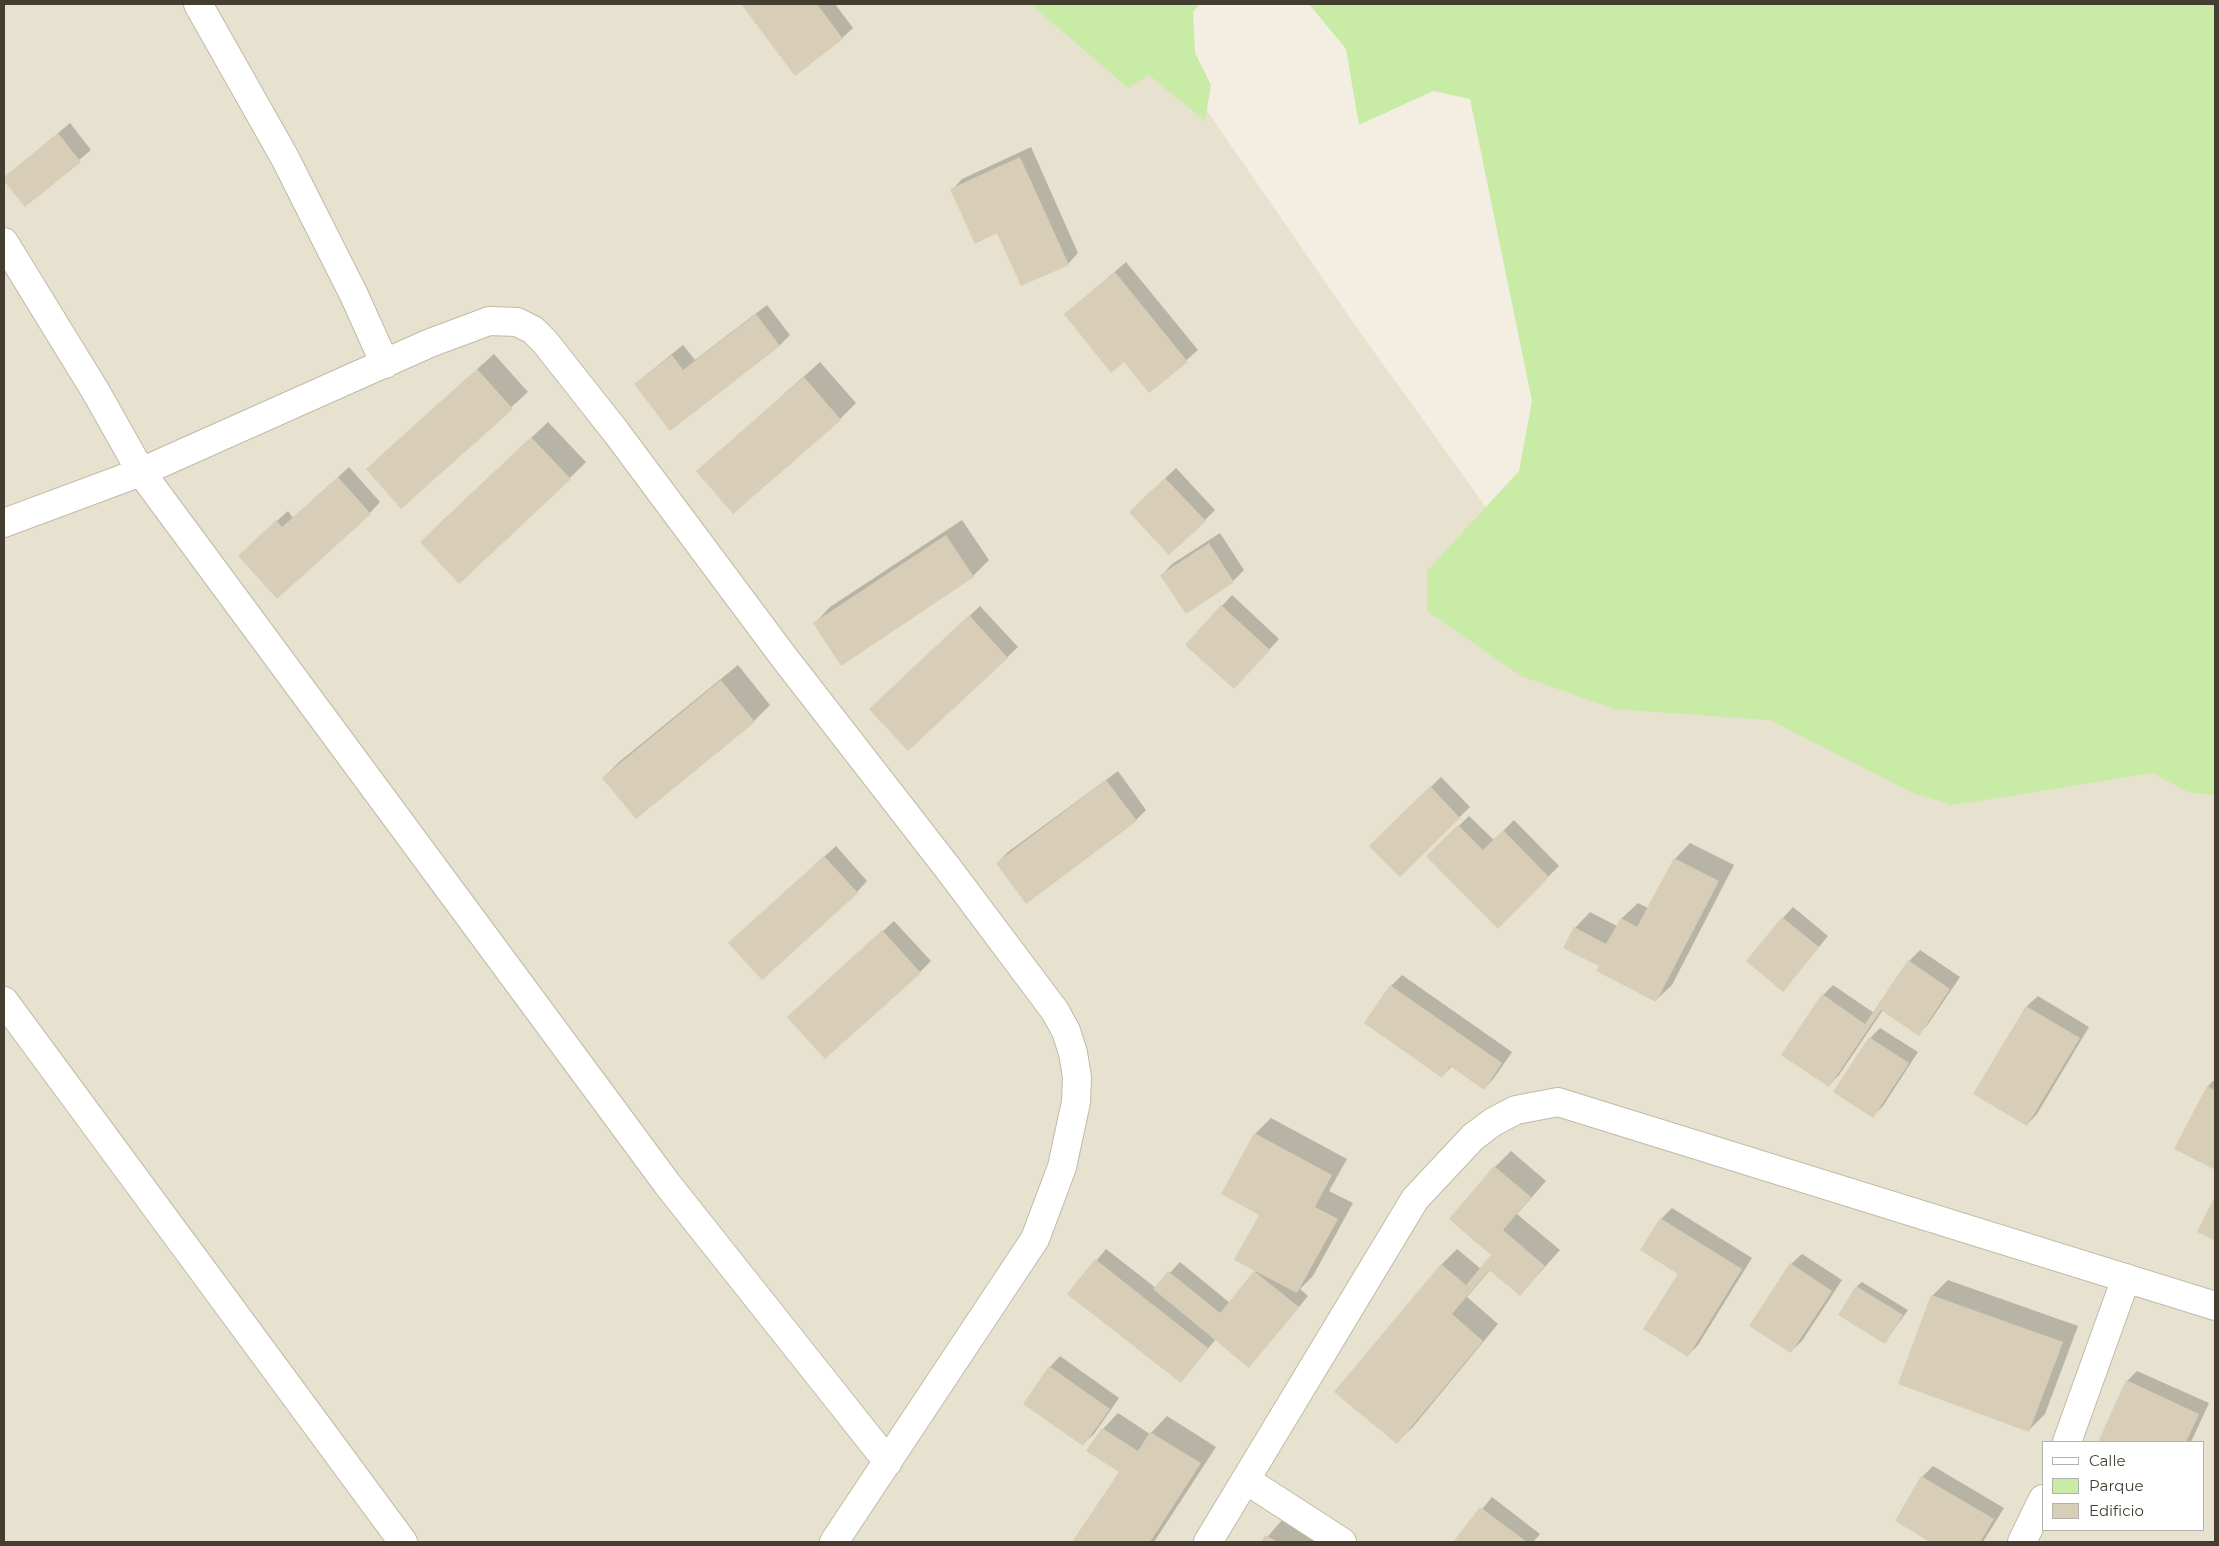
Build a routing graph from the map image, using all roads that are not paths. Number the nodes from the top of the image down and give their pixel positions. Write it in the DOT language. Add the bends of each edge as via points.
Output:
graph roads {
  1 [pos="198,4"];
  2 [pos="4,242"];
  3 [pos="385,364"];
  4 [pos="141,472"];
  5 [pos="4,523"];
  6 [pos="4,1001"];
  7 [pos="2126,1278"];
  8 [pos="2215,1306"];
  9 [pos="2067,1441"];
  10 [pos="888,1462"];
  11 [pos="1246,1480"];
  12 [pos="2042,1501"];
  13 [pos="404,1542"];
  14 [pos="834,1542"];
  15 [pos="1208,1542"];
  16 [pos="1342,1542"];
  17 [pos="2022,1542"];
  1 -- 3 [label="street" via="285,158"];
  2 -- 4 [label="street"];
  3 -- 4 [label="street"];
  3 -- 10 [label="street" via="489,321 517,322 533,330 616,432 783,656 950,871 1055,1011 1066,1031 1077,1077 1076,1102 1062,1167 1035,1239"];
  4 -- 5 [label="street"];
  4 -- 10 [label="street" via="668,1185"];
  6 -- 13 [label="street"];
  7 -- 8 [label="street"];
  7 -- 9 [label="street"];
  7 -- 11 [label="street" via="1558,1102 1536,1105 1516,1110 1473,1137 1415,1199"];
  10 -- 14 [label="street"];
  11 -- 15 [label="street"];
  11 -- 16 [label="street"];
  12 -- 17 [label="street"];
}
